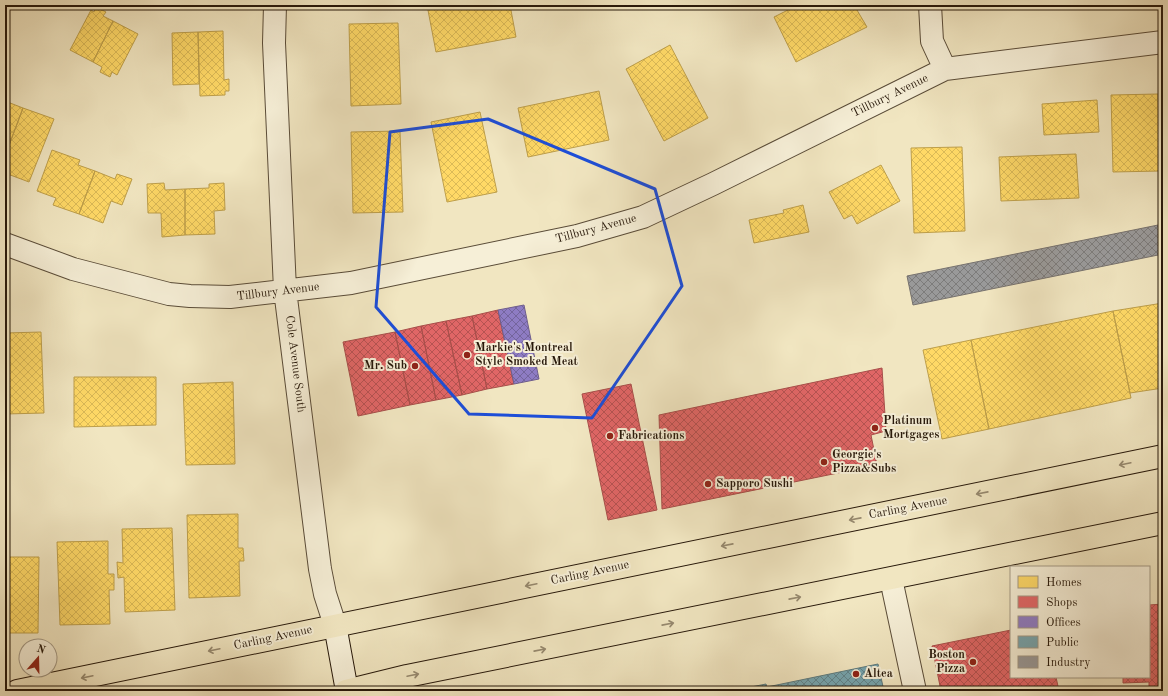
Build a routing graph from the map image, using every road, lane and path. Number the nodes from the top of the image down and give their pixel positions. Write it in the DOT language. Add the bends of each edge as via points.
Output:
graph roads {
  1 [pos="275,5"];
  2 [pos="930,5"];
  3 [pos="1163,42"];
  4 [pos="945,69"];
  5 [pos="5,244"];
  6 [pos="285,290"];
  7 [pos="1163,456"];
  8 [pos="1163,523"];
  9 [pos="891,579"];
  10 [pos="335,625"];
  11 [pos="18,691"];
  12 [pos="347,691"];
  13 [pos="915,691"];
  1 -- 6 [label="street, Cole Avenue South" via="274,43"];
  2 -- 4 [label="street" via="932,41"];
  3 -- 4 [label="street, Tillbury Avenue"];
  4 -- 6 [label="street, Tillbury Avenue" via="643,217 577,236 351,283"];
  5 -- 6 [label="street, Tillbury Avenue" via="73,269 169,294 230,297"];
  6 -- 10 [label="street, Cole Avenue South" via="320,570"];
  7 -- 10 [label="main road, Carling Avenue, one-way"];
  8 -- 9 [label="main road"];
  12 -- 9 [label="main road, one-way" via="407,676"];
  9 -- 13 [label="street"];
  10 -- 11 [label="main road, Carling Avenue, one-way"];
  10 -- 12 [label="street, Cole Avenue South"];
}
